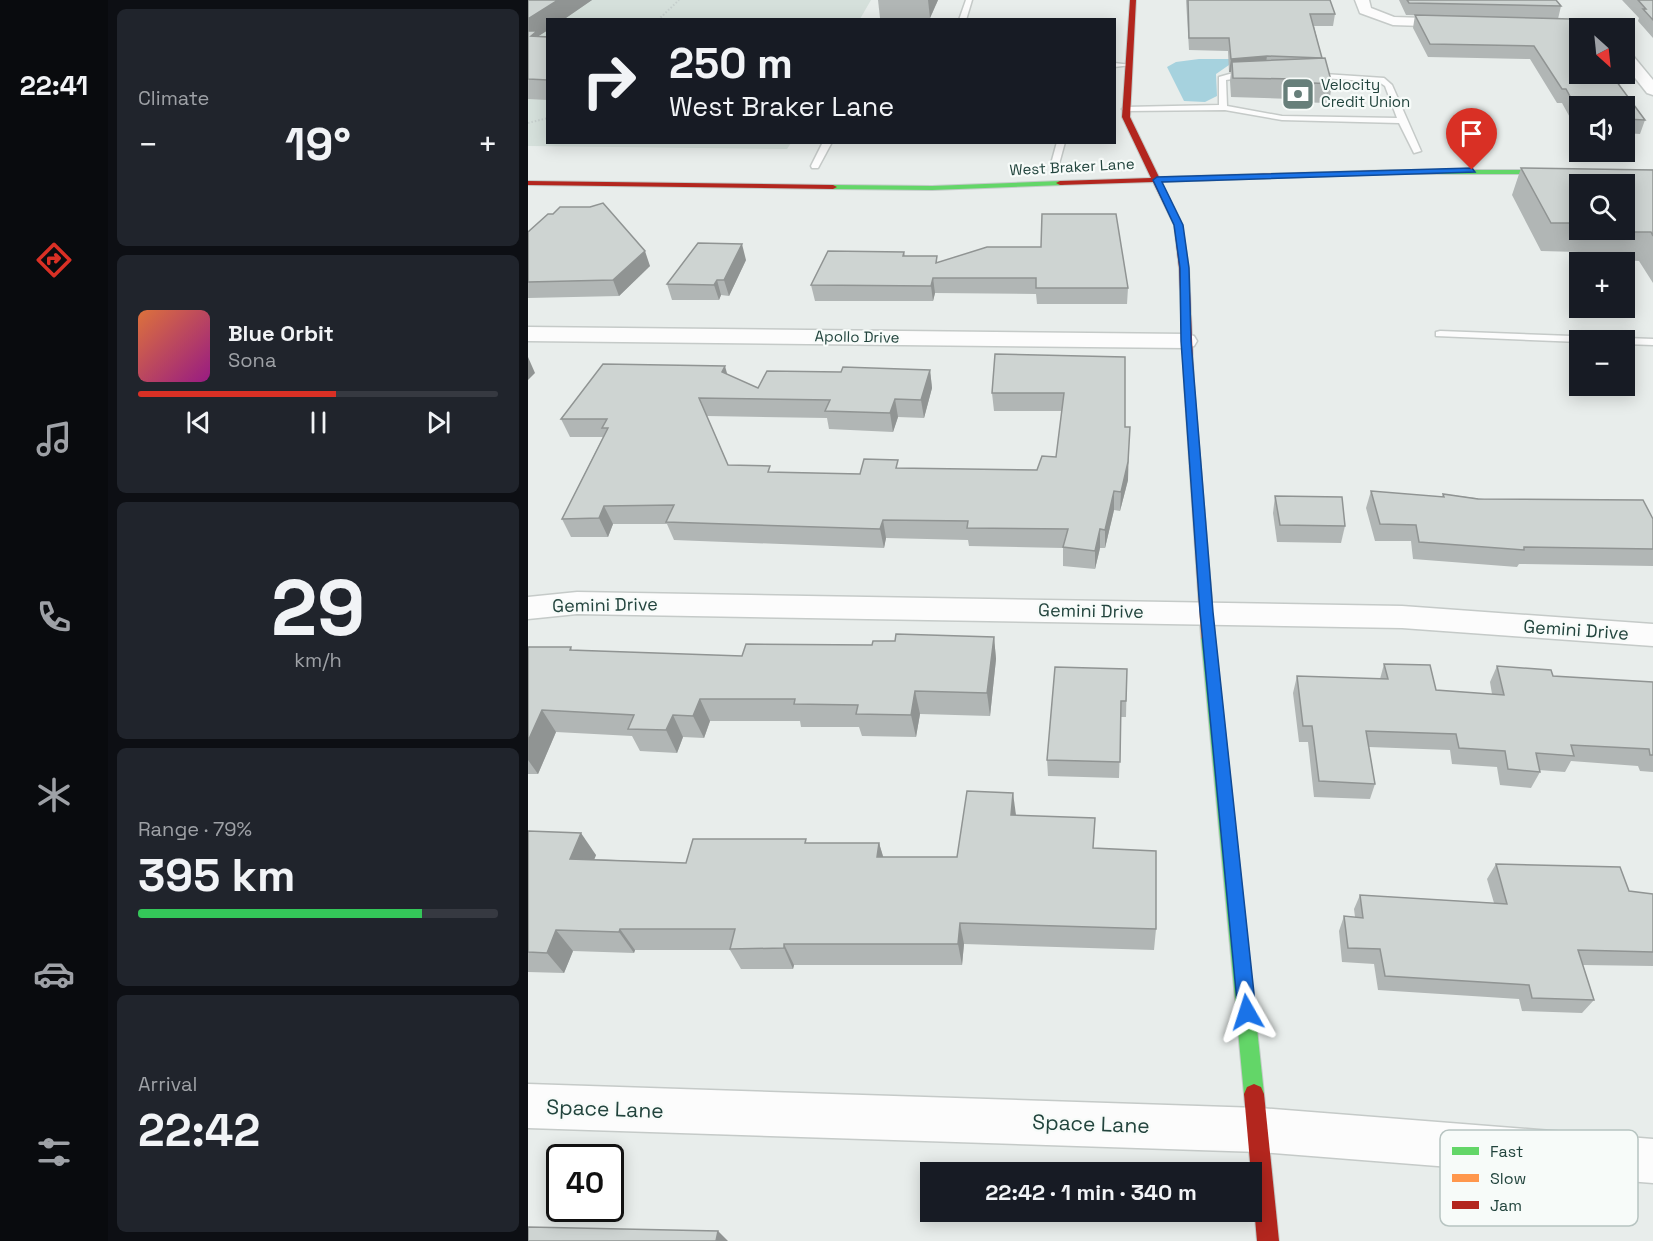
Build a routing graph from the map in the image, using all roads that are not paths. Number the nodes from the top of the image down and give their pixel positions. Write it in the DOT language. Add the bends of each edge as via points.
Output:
graph roads {
  1 [pos="969,0"];
  2 [pos="1133,0"];
  3 [pos="1362,0"];
  4 [pos="1589,9"];
  5 [pos="963,18"];
  6 [pos="1596,18"];
  7 [pos="1464,23"];
  8 [pos="1522,24"];
  9 [pos="1569,26"];
  10 [pos="1121,65"];
  11 [pos="1635,68"];
  12 [pos="1263,74"];
  13 [pos="1297,75"];
  14 [pos="1653,90"];
  15 [pos="1223,108"];
  16 [pos="1126,109"];
  17 [pos="1402,121"];
  18 [pos="827,144"];
  19 [pos="1060,144"];
  20 [pos="1422,151"];
  21 [pos="1400,152"];
  22 [pos="1055,164"];
  23 [pos="816,166"];
  24 [pos="1653,172"];
  25 [pos="1157,180"];
  26 [pos="528,183"];
  27 [pos="806,187"];
  28 [pos="528,334"];
  29 [pos="1440,334"];
  30 [pos="1569,339"];
  31 [pos="1186,341"];
  32 [pos="1635,341"];
  33 [pos="1653,342"];
  34 [pos="528,608"];
  35 [pos="1206,612"];
  36 [pos="1653,635"];
  37 [pos="528,1106"];
  38 [pos="1259,1130"];
  39 [pos="1440,1144"];
  40 [pos="1638,1160"];
  41 [pos="1653,1161"];
  42 [pos="1268,1241"];
  1 -- 5 [label="lane"];
  2 -- 10 [label="street"];
  3 -- 7 [label="street" via="1365,10 1381,18"];
  4 -- 6 [label="street"];
  8 -- 9 [label="street"];
  10 -- 16 [label="street"];
  11 -- 14 [label="street"];
  12 -- 15 [label="lane" via="1222,79"];
  13 -- 17 [label="lane" via="1381,80 1388,85"];
  15 -- 16 [label="lane"];
  15 -- 17 [label="lane" via="1264,109 1282,118"];
  16 -- 25 [label="street" via="1133,136"];
  17 -- 20 [label="lane"];
  18 -- 23 [label="lane"];
  19 -- 22 [label="lane"];
  20 -- 21 [label="street"];
  23 -- 27 [label="street"];
  24 -- 25 [label="street, West Braker Lane" via="1452,170"];
  25 -- 27 [label="street, West Braker Lane" via="984,187"];
  25 -- 31 [label="street" via="1178,225 1184,268"];
  26 -- 27 [label="street, West Braker Lane"];
  28 -- 31 [label="street, Apollo Drive"];
  29 -- 30 [label="lane"];
  31 -- 35 [label="street"];
  32 -- 33 [label="lane"];
  34 -- 35 [label="street, Gemini Drive" via="577,603"];
  35 -- 36 [label="street, Gemini Drive" via="1402,616"];
  35 -- 38 [label="street"];
  37 -- 38 [label="street, Space Lane"];
  38 -- 39 [label="street, Space Lane"];
  38 -- 42 [label="street"];
  40 -- 41 [label="street, Space Lane"];
}
